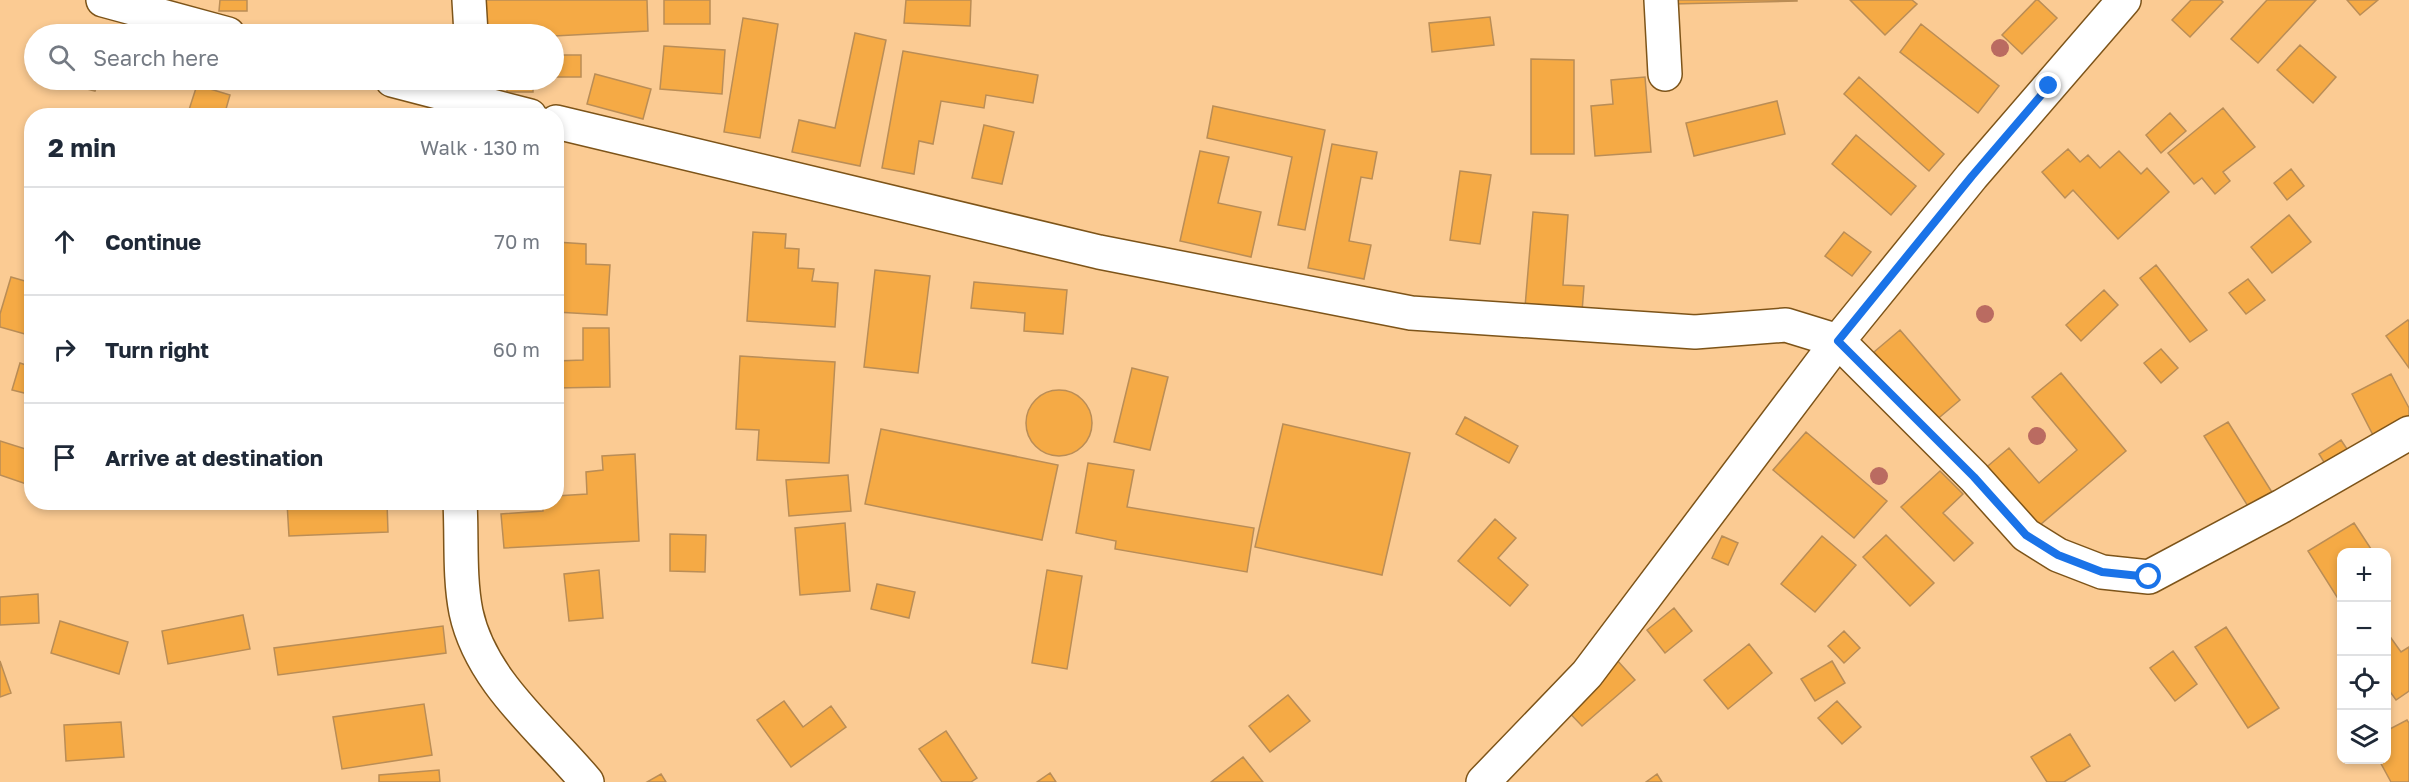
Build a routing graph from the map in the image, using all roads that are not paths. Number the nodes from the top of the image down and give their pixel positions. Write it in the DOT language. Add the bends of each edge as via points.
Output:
graph roads {
  1 [pos="103,0"];
  2 [pos="469,0"];
  3 [pos="1661,0"];
  4 [pos="2124,0"];
  5 [pos="191,24"];
  6 [pos="470,24"];
  7 [pos="1665,74"];
  8 [pos="435,90"];
  9 [pos="473,99"];
  10 [pos="503,108"];
  11 [pos="564,124"];
  12 [pos="1838,341"];
  13 [pos="2409,433"];
  14 [pos="460,510"];
  15 [pos="587,782"];
  16 [pos="1483,782"];
  1 -- 5 [label="street"];
  2 -- 6 [label="street"];
  3 -- 7 [label="street"];
  4 -- 12 [label="street" via="1972,176"];
  8 -- 9 [label="street"];
  9 -- 10 [label="street"];
  11 -- 12 [label="street" via="1100,252 1411,313 1695,332 1786,326"];
  12 -- 13 [label="street" via="1974,477 2026,535 2058,555 2102,572 2149,577"];
  12 -- 16 [label="street" via="1587,674"];
  14 -- 15 [label="street" via="466,612 476,644 531,722"];
}
